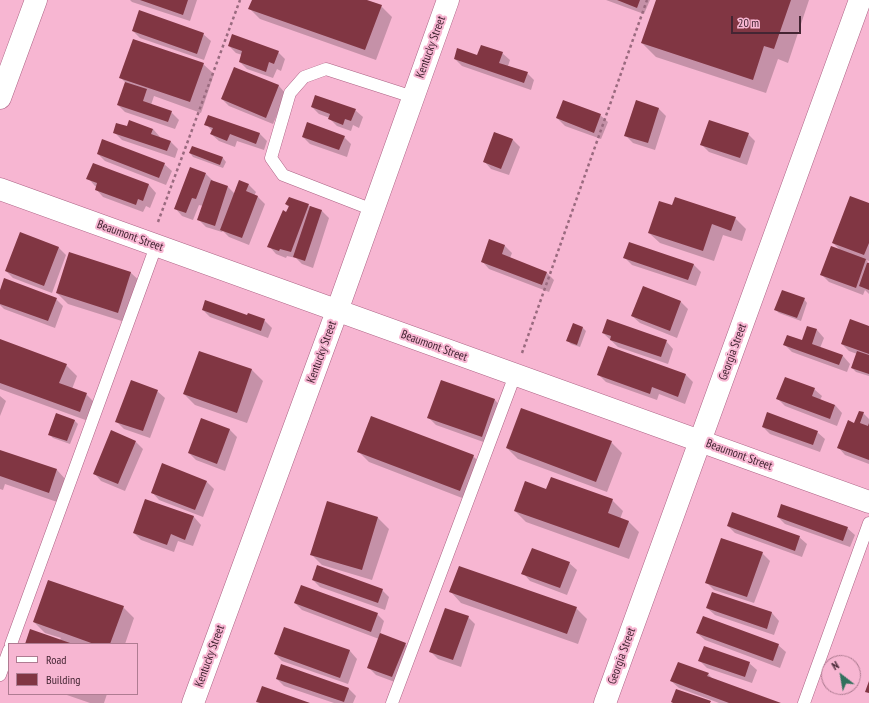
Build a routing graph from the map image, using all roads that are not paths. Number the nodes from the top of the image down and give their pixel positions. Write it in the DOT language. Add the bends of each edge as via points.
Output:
graph roads {
  1 [pos="36,0"];
  2 [pos="448,0"];
  3 [pos="860,0"];
  4 [pos="6,65"];
  5 [pos="413,96"];
  6 [pos="0,98"];
  7 [pos="0,190"];
  8 [pos="373,210"];
  9 [pos="153,245"];
  10 [pos="337,311"];
  11 [pos="515,374"];
  12 [pos="700,441"];
  13 [pos="869,502"];
  14 [pos="869,523"];
  15 [pos="11,643"];
  16 [pos="8,653"];
  17 [pos="0,675"];
  18 [pos="193,703"];
  19 [pos="392,703"];
  20 [pos="605,703"];
  21 [pos="804,703"];
  1 -- 4 [label="street"];
  2 -- 5 [label="street, Kentucky Street"];
  3 -- 12 [label="street, Georgia Street"];
  4 -- 6 [label="street"];
  5 -- 8 [label="street, Kentucky Street"];
  5 -- 8 [label="lane" via="326,68 304,77 290,93 271,158 283,175"];
  7 -- 9 [label="street, Beaumont Street"];
  8 -- 10 [label="street, Kentucky Street"];
  9 -- 10 [label="street, Beaumont Street"];
  9 -- 15 [label="lane"];
  10 -- 11 [label="street, Beaumont Street"];
  10 -- 18 [label="street, Kentucky Street"];
  11 -- 12 [label="street, Beaumont Street"];
  11 -- 19 [label="lane"];
  12 -- 13 [label="street, Beaumont Street"];
  12 -- 20 [label="street, Georgia Street"];
  14 -- 21 [label="lane"];
  16 -- 17 [label="lane"];
}
